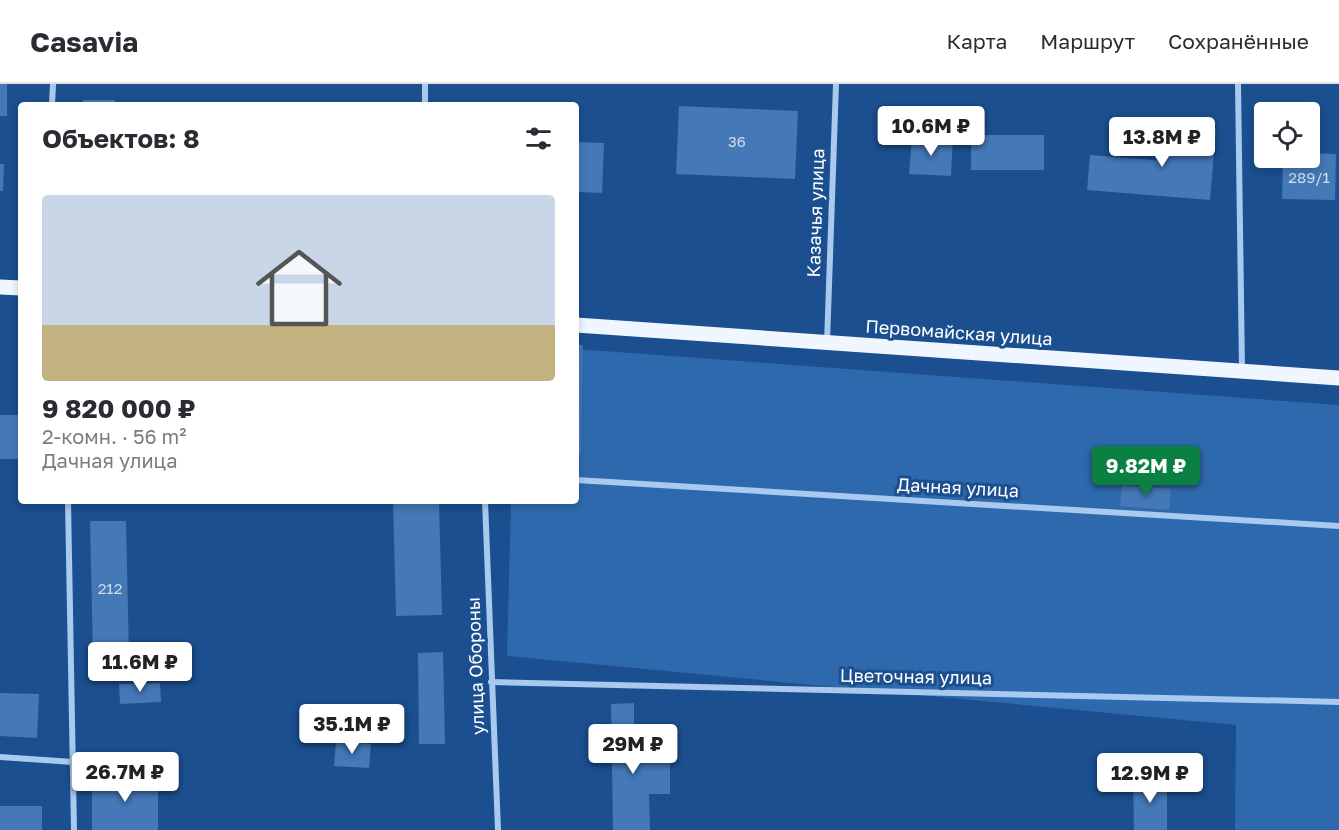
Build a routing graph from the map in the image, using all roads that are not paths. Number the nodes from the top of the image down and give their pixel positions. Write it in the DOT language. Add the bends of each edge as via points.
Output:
graph roads {
  1 [pos="53,84"];
  2 [pos="425,84"];
  3 [pos="836,84"];
  4 [pos="1238,84"];
  5 [pos="52,102"];
  6 [pos="425,102"];
  7 [pos="0,287"];
  8 [pos="18,288"];
  9 [pos="579,325"];
  10 [pos="827,343"];
  11 [pos="1242,373"];
  12 [pos="1339,378"];
  13 [pos="579,480"];
  14 [pos="68,504"];
  15 [pos="485,504"];
  16 [pos="1339,526"];
  17 [pos="492,682"];
  18 [pos="1339,702"];
  19 [pos="0,757"];
  20 [pos="73,762"];
  21 [pos="74,830"];
  22 [pos="498,830"];
  1 -- 5 [label="street"];
  2 -- 6 [label="street"];
  3 -- 10 [label="street, Казачья улица"];
  4 -- 11 [label="street"];
  7 -- 8 [label="main road"];
  9 -- 10 [label="main road, Первомайская улица"];
  10 -- 11 [label="main road, Первомайская улица"];
  11 -- 12 [label="main road, Первомайская улица"];
  13 -- 16 [label="street, Дачная улица"];
  14 -- 20 [label="street"];
  15 -- 17 [label="street, улица Обороны"];
  17 -- 18 [label="street, Цветочная улица"];
  17 -- 22 [label="street, улица Обороны"];
  19 -- 20 [label="street"];
  20 -- 21 [label="street"];
}
